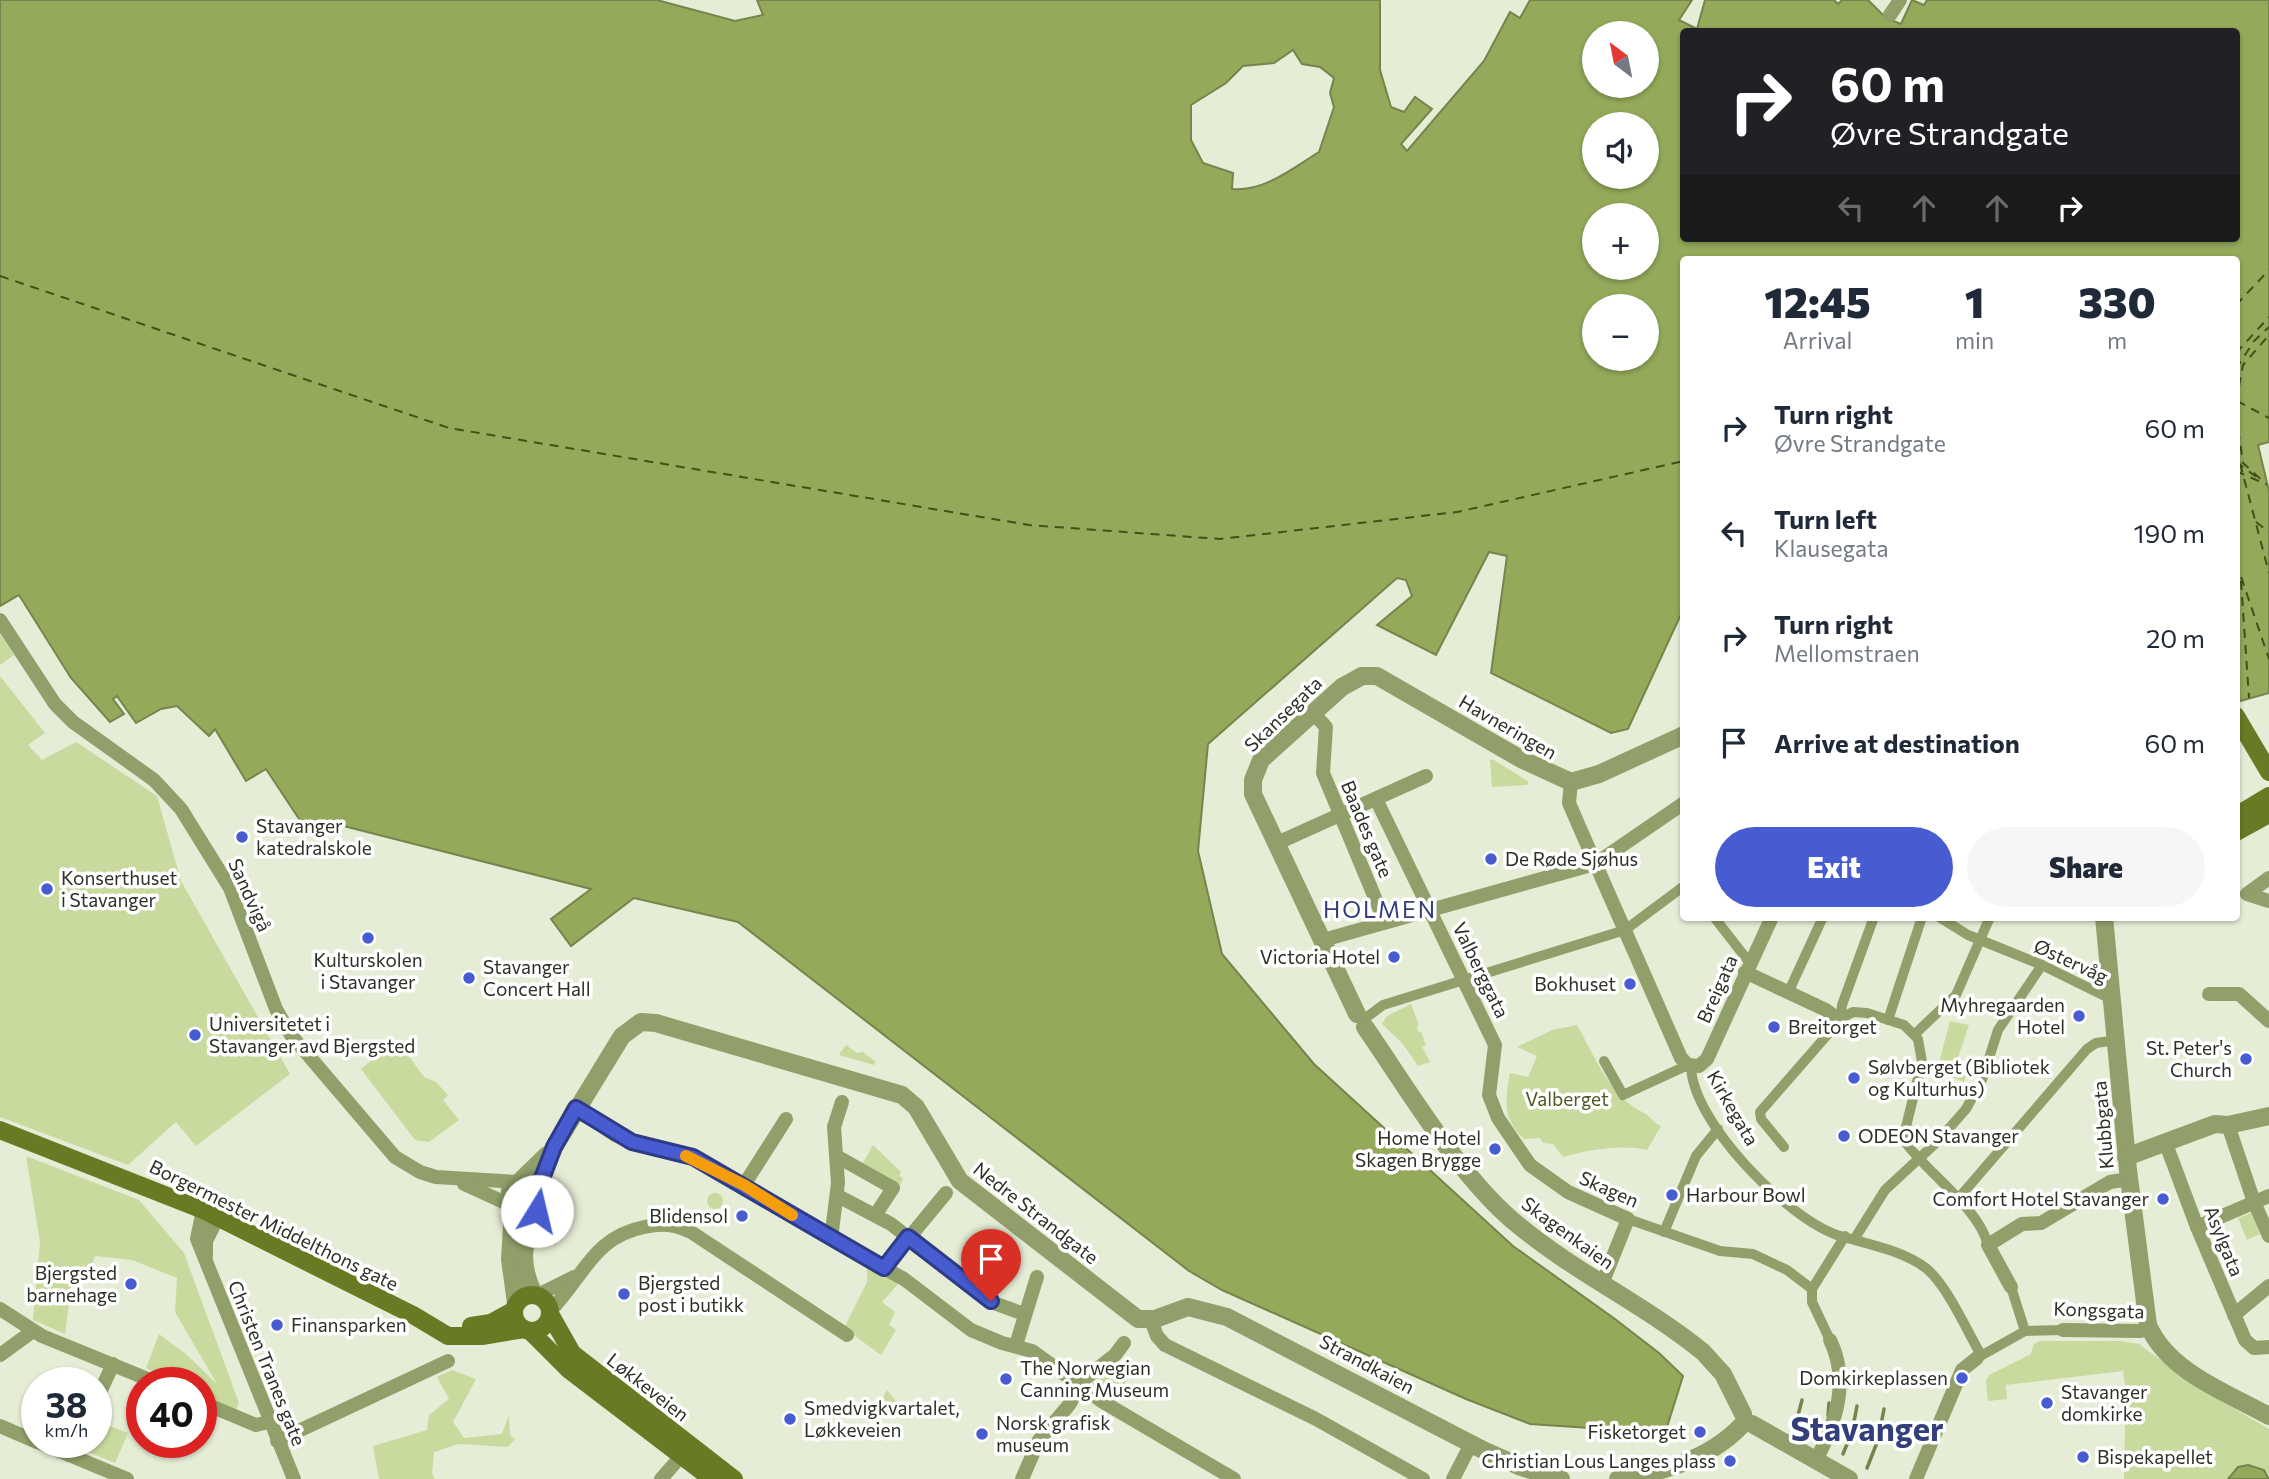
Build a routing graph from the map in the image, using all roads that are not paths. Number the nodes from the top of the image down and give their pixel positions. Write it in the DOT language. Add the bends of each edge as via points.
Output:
graph roads {
  1 [pos="1900,0"];
  2 [pos="1890,15"];
  3 [pos="0,620"];
  4 [pos="1354,680"];
  5 [pos="1313,713"];
  6 [pos="2240,721"];
  7 [pos="1680,737"];
  8 [pos="2269,772"];
  9 [pos="1426,776"];
  10 [pos="1571,782"];
  11 [pos="2269,796"];
  12 [pos="1376,799"];
  13 [pos="1680,806"];
  14 [pos="2240,814"];
  15 [pos="2269,814"];
  16 [pos="1340,815"];
  17 [pos="2240,830"];
  18 [pos="1275,844"];
  19 [pos="1595,864"];
  20 [pos="2269,878"];
  21 [pos="1680,889"];
  22 [pos="2269,901"];
  23 [pos="1430,909"];
  24 [pos="1717,921"];
  25 [pos="1770,921"];
  26 [pos="1822,921"];
  27 [pos="1873,921"];
  28 [pos="1921,921"];
  29 [pos="1947,921"];
  30 [pos="1988,921"];
  31 [pos="2104,921"];
  32 [pos="1385,922"];
  33 [pos="1625,930"];
  34 [pos="1323,940"];
  35 [pos="1980,941"];
  36 [pos="2042,965"];
  37 [pos="1747,967"];
  38 [pos="1464,980"];
  39 [pos="1788,993"];
  40 [pos="2209,994"];
  41 [pos="2113,1000"];
  42 [pos="1363,1019"];
  43 [pos="1888,1020"];
  44 [pos="1840,1021"];
  45 [pos="2269,1021"];
  46 [pos="1915,1034"];
  47 [pos="2117,1040"];
  48 [pos="1495,1045"];
  49 [pos="1604,1061"];
  50 [pos="1689,1066"];
  51 [pos="842,1102"];
  52 [pos="576,1108"];
  53 [pos="2269,1116"];
  54 [pos="786,1119"];
  55 [pos="2228,1125"];
  56 [pos="0,1129"];
  57 [pos="1718,1129"];
  58 [pos="2166,1144"];
  59 [pos="1784,1147"];
  60 [pos="838,1157"];
  61 [pos="1918,1157"];
  62 [pos="2126,1157"];
  63 [pos="2129,1179"];
  64 [pos="456,1181"];
  65 [pos="527,1183"];
  66 [pos="744,1185"];
  67 [pos="946,1193"];
  68 [pos="838,1196"];
  69 [pos="2269,1196"];
  70 [pos="1957,1200"];
  71 [pos="2254,1202"];
  72 [pos="211,1214"];
  73 [pos="876,1214"];
  74 [pos="516,1217"];
  75 [pos="1628,1219"];
  76 [pos="2197,1227"];
  77 [pos="1664,1232"];
  78 [pos="2269,1236"];
  79 [pos="908,1237"];
  80 [pos="1850,1237"];
  81 [pos="831,1239"];
  82 [pos="1988,1245"];
  83 [pos="884,1268"];
  84 [pos="578,1274"];
  85 [pos="1037,1277"];
  86 [pos="1602,1284"];
  87 [pos="2011,1286"];
  88 [pos="2269,1286"];
  89 [pos="1812,1289"];
  90 [pos="525,1298"];
  91 [pos="0,1309"];
  92 [pos="550,1312"];
  93 [pos="1024,1314"];
  94 [pos="413,1315"];
  95 [pos="2234,1315"];
  96 [pos="1151,1320"];
  97 [pos="2149,1328"];
  98 [pos="527,1330"];
  99 [pos="2063,1330"];
  100 [pos="33,1331"];
  101 [pos="2025,1331"];
  102 [pos="847,1335"];
  103 [pos="1830,1340"];
  104 [pos="1124,1343"];
  105 [pos="1016,1345"];
  106 [pos="2269,1347"];
  107 [pos="0,1354"];
  108 [pos="1979,1357"];
  109 [pos="448,1362"];
  110 [pos="113,1364"];
  111 [pos="112,1367"];
  112 [pos="126,1369"];
  113 [pos="1080,1386"];
  114 [pos="217,1409"];
  115 [pos="2269,1416"];
  116 [pos="1745,1421"];
  117 [pos="269,1422"];
  118 [pos="0,1426"];
  119 [pos="21,1435"];
  120 [pos="277,1441"];
  121 [pos="1471,1444"];
  122 [pos="682,1455"];
  123 [pos="89,1458"];
  124 [pos="1816,1460"];
  125 [pos="1026,1478"];
  126 [pos="127,1479"];
  127 [pos="294,1479"];
  128 [pos="662,1479"];
  129 [pos="712,1479"];
  130 [pos="734,1479"];
  131 [pos="1234,1479"];
  132 [pos="1423,1479"];
  133 [pos="1453,1479"];
  134 [pos="1560,1479"];
  135 [pos="1618,1479"];
  136 [pos="1849,1479"];
  137 [pos="1916,1479"];
  1 -- 2 [label="street"];
  3 -- 64 [label="street, Sandvigå" via="55,704 154,780 181,810 230,888 276,1009 300,1049 395,1157 420,1172"];
  4 -- 5 [label="street, Skansegata"];
  4 -- 10 [label="street, Havneringen" via="1377,676 1521,759"];
  5 -- 16 [label="street, Baades gate" via="1326,727 1323,773"];
  5 -- 18 [label="street, Skansegata" via="1261,760 1253,780 1254,799"];
  6 -- 8 [label="main road"];
  7 -- 10 [label="street, Havneringen"];
  9 -- 12 [label="street"];
  10 -- 19 [label="street, Kirkegata" via="1569,803"];
  11 -- 14 [label="main road"];
  12 -- 16 [label="street"];
  12 -- 23 [label="street, Valberggata"];
  13 -- 19 [label="street"];
  15 -- 17 [label="main road"];
  16 -- 18 [label="street"];
  16 -- 32 [label="street, Baades gate"];
  18 -- 34 [label="street, Skansegata"];
  19 -- 23 [label="street"];
  19 -- 33 [label="street, Kirkegata"];
  20 -- 22 [label="street" via="2247,894"];
  21 -- 33 [label="street"];
  23 -- 32 [label="street"];
  23 -- 38 [label="street, Valberggata"];
  24 -- 37 [label="street"];
  25 -- 37 [label="street, Breigata"];
  26 -- 39 [label="street"];
  27 -- 44 [label="street"];
  28 -- 43 [label="street"];
  29 -- 35 [label="street, Østervåg"];
  30 -- 35 [label="street"];
  31 -- 41 [label="street, Klubbgata"];
  32 -- 34 [label="street"];
  33 -- 38 [label="street"];
  33 -- 50 [label="street, Kirkegata"];
  34 -- 42 [label="street, Skansegata"];
  35 -- 36 [label="street, Østervåg"];
  35 -- 46 [label="street" via="1956,995"];
  36 -- 41 [label="street, Østervåg"];
  36 -- 61 [label="street" via="1998,1030 1971,1102"];
  37 -- 39 [label="street"];
  37 -- 50 [label="street, Breigata" via="1707,1059 1699,1066"];
  38 -- 42 [label="street" via="1383,1005"];
  38 -- 48 [label="street, Valberggata"];
  39 -- 44 [label="street"];
  40 -- 45 [label="street" via="2239,994"];
  41 -- 47 [label="street, Klubbgata"];
  42 -- 86 [label="street, Skagenkaien" via="1491,1198 1539,1242"];
  43 -- 44 [label="street" via="1856,1012"];
  43 -- 46 [label="street"];
  44 -- 59 [label="street" via="1760,1112"];
  46 -- 61 [label="street" via="1922,1062 1903,1138"];
  47 -- 62 [label="street, Klubbgata"];
  47 -- 70 [label="street" via="2096,1042 2087,1049"];
  48 -- 75 [label="street, Skagen" via="1489,1095 1498,1118 1530,1164 1568,1192"];
  49 -- 50 [label="street" via="1623,1095"];
  50 -- 57 [label="street, Kirkegata"];
  51 -- 60 [label="street" via="834,1127"];
  52 -- 65 [label="street"];
  52 -- 66 [label="street" via="615,1135 693,1157"];
  52 -- 96 [label="street, Nedre Strandgate" via="622,1036 641,1022 902,1095 916,1107 964,1184 1135,1317"];
  53 -- 55 [label="street"];
  54 -- 66 [label="street"];
  55 -- 58 [label="street" via="2204,1138 2177,1146"];
  55 -- 71 [label="street"];
  56 -- 72 [label="main road, Borgermester Middelthons gate"];
  57 -- 77 [label="street" via="1696,1156"];
  57 -- 80 [label="street, Kirkegata" via="1749,1171 1778,1199 1824,1228"];
  58 -- 62 [label="street"];
  58 -- 76 [label="street, Asylgata"];
  60 -- 68 [label="street"];
  60 -- 73 [label="street" via="893,1188"];
  61 -- 70 [label="street"];
  61 -- 80 [label="street" via="1885,1190"];
  62 -- 63 [label="street, Klubbgata"];
  63 -- 82 [label="street" via="2110,1182 2041,1223 2022,1224"];
  63 -- 97 [label="street, Klubbgata"];
  64 -- 65 [label="street, Sandvigå"];
  64 -- 74 [label="street, Sandvigå"];
  65 -- 74 [label="street" via="510,1191"];
  65 -- 74 [label="street" via="543,1199 537,1211"];
  66 -- 81 [label="street"];
  67 -- 79 [label="street"];
  68 -- 73 [label="street"];
  68 -- 81 [label="street"];
  69 -- 71 [label="street"];
  70 -- 82 [label="street" via="1984,1232"];
  71 -- 76 [label="street"];
  71 -- 78 [label="street"];
  72 -- 94 [label="main road, Borgermester Middelthons gate"];
  72 -- 117 [label="street, Christen Tranes gate" via="206,1261"];
  73 -- 79 [label="street"];
  74 -- 90 [label="street" via="510,1259"];
  75 -- 77 [label="street, Skagen"];
  75 -- 86 [label="street"];
  76 -- 95 [label="street, Asylgata"];
  77 -- 89 [label="street, Skagen" via="1720,1251 1753,1254 1787,1270"];
  79 -- 83 [label="street"];
  79 -- 93 [label="street" via="991,1301"];
  80 -- 89 [label="street"];
  80 -- 108 [label="street, Kirkegata" via="1928,1270"];
  81 -- 83 [label="street"];
  82 -- 87 [label="street"];
  83 -- 105 [label="street" via="971,1329"];
  84 -- 90 [label="street, Borgermester Middelthons gate" via="550,1292"];
  84 -- 92 [label="street, Borgermester Middelthons gate"];
  84 -- 102 [label="street, Borgermester Middelthons gate" via="617,1235 670,1224 691,1233"];
  85 -- 93 [label="street"];
  86 -- 116 [label="street, Skagenkaien" via="1703,1352 1723,1374"];
  87 -- 101 [label="street"];
  88 -- 95 [label="street"];
  89 -- 103 [label="street" via="1812,1302"];
  90 -- 92 [label="main road" via="547,1302"];
  90 -- 94 [label="main road, Borgermester Middelthons gate" via="499,1320 480,1326 445,1325"];
  90 -- 98 [label="main road" via="515,1321"];
  91 -- 100 [label="street"];
  92 -- 98 [label="main road" via="544,1326"];
  92 -- 130 [label="main road, Løkkeveien" via="572,1353"];
  93 -- 105 [label="street"];
  94 -- 98 [label="main road, Borgermester Middelthons gate" via="447,1336"];
  95 -- 106 [label="street, Asylgata" via="2245,1340 2254,1348"];
  96 -- 121 [label="street, Strandkaien" via="1188,1307 1227,1317"];
  96 -- 132 [label="street, Nedre Strandgate" via="1165,1345"];
  97 -- 99 [label="street, Kongsgata"];
  97 -- 115 [label="street, Kongsgata" via="2192,1373"];
  98 -- 122 [label="main road, Løkkeveien" via="568,1369"];
  99 -- 101 [label="street, Kongsgata"];
  100 -- 107 [label="street"];
  100 -- 110 [label="street"];
  101 -- 108 [label="street"];
  103 -- 124 [label="street" via="1836,1356 1839,1407"];
  104 -- 113 [label="street"];
  105 -- 113 [label="street" via="1044,1358"];
  108 -- 137 [label="street" via="1962,1370"];
  109 -- 120 [label="street"];
  110 -- 111 [label="street"];
  110 -- 112 [label="street"];
  113 -- 125 [label="street" via="1039,1440"];
  113 -- 131 [label="street"];
  114 -- 117 [label="street" via="256,1425"];
  116 -- 124 [label="street"];
  116 -- 135 [label="street" via="1693,1459"];
  117 -- 120 [label="street, Christen Tranes gate"];
  118 -- 119 [label="street"];
  120 -- 127 [label="street, Christen Tranes gate"];
  121 -- 133 [label="street"];
  121 -- 134 [label="street, Strandkaien" via="1521,1468"];
  122 -- 128 [label="street"];
  122 -- 129 [label="main road, Løkkeveien"];
  123 -- 126 [label="street"];
  124 -- 136 [label="street"];
}
